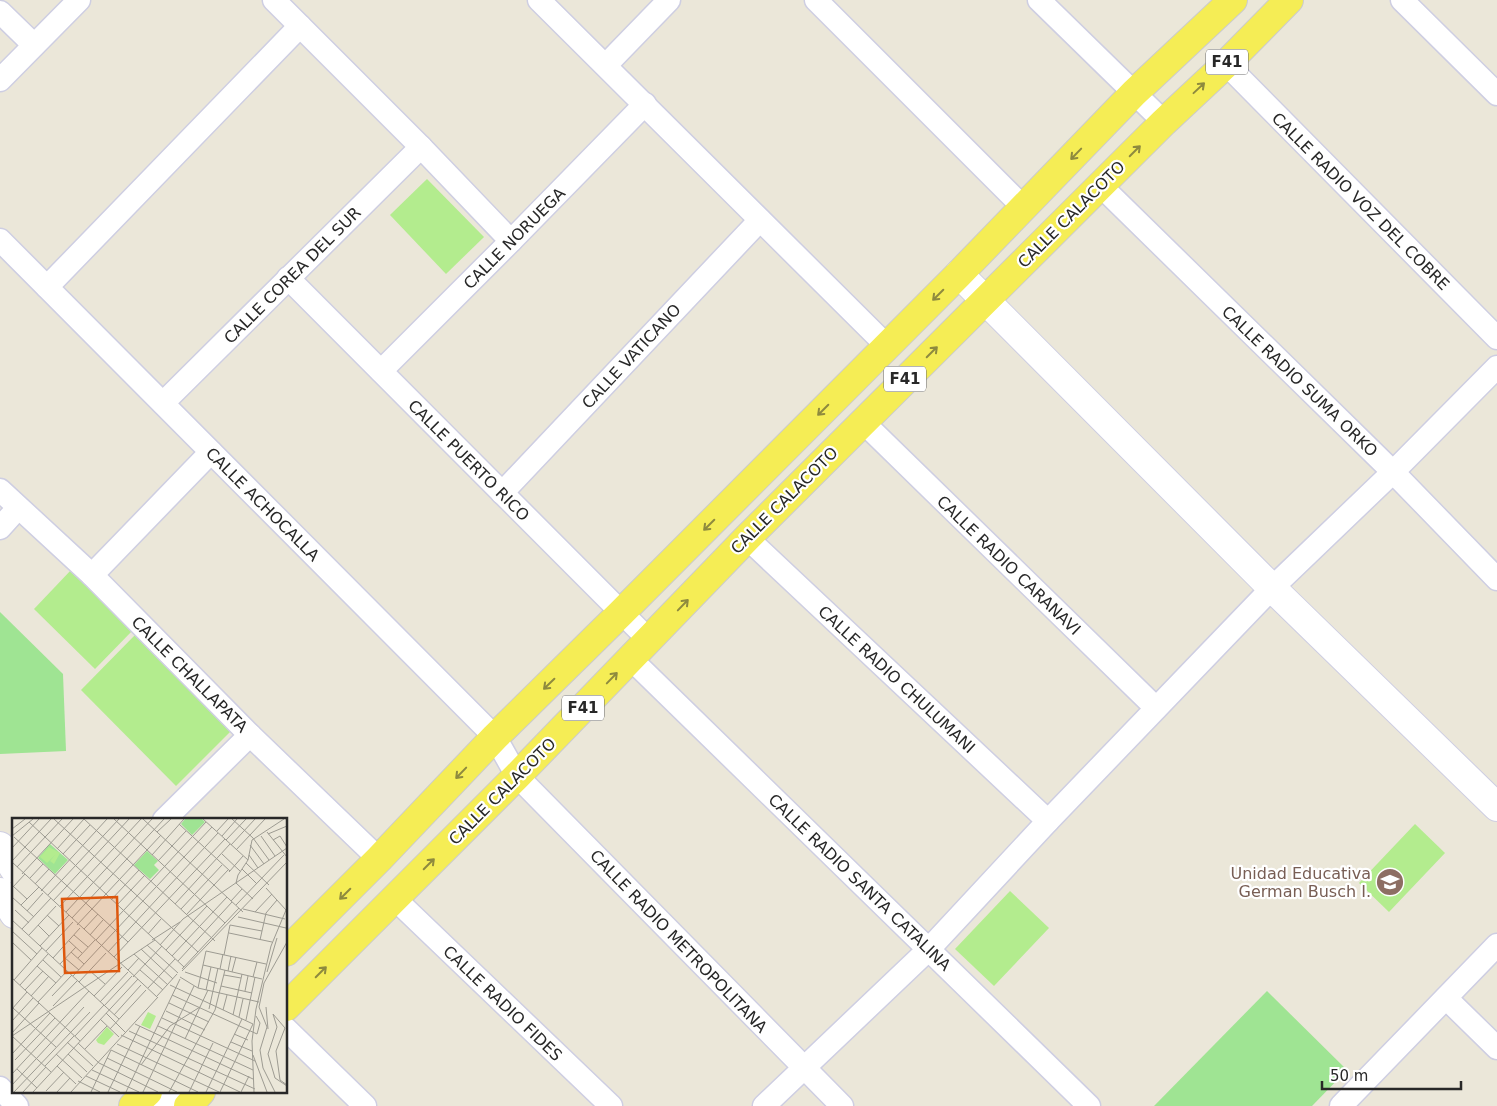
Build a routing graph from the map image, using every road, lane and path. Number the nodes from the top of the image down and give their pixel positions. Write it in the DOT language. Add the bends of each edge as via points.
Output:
graph roads {
  1 [pos="79,0"];
  2 [pos="274,0"];
  3 [pos="539,0"];
  4 [pos="669,0"];
  5 [pos="816,0"];
  6 [pos="1039,0"];
  7 [pos="1233,0"];
  8 [pos="1289,0"];
  9 [pos="1402,0"];
  10 [pos="0,12"];
  11 [pos="300,26"];
  12 [pos="34,45"];
  13 [pos="1226,64"];
  14 [pos="606,65"];
  15 [pos="0,80"];
  16 [pos="1134,93"];
  17 [pos="1497,94"];
  18 [pos="645,104"];
  19 [pos="1164,122"];
  20 [pos="421,147"];
  21 [pos="1100,185"];
  22 [pos="1024,208"];
  23 [pos="760,220"];
  24 [pos="0,240"];
  25 [pos="511,241"];
  26 [pos="959,274"];
  27 [pos="288,278"];
  28 [pos="47,287"];
  29 [pos="984,300"];
  30 [pos="1497,338"];
  31 [pos="887,346"];
  32 [pos="1497,367"];
  33 [pos="381,371"];
  34 [pos="162,403"];
  35 [pos="863,422"];
  36 [pos="211,452"];
  37 [pos="1393,472"];
  38 [pos="0,490"];
  39 [pos="502,493"];
  40 [pos="18,508"];
  41 [pos="0,528"];
  42 [pos="747,538"];
  43 [pos="92,575"];
  44 [pos="1497,580"];
  45 [pos="1272,588"];
  46 [pos="621,613"];
  47 [pos="650,640"];
  48 [pos="631,659"];
  49 [pos="1156,708"];
  50 [pos="250,735"];
  51 [pos="495,737"];
  52 [pos="517,776"];
  53 [pos="1497,807"];
  54 [pos="166,818"];
  55 [pos="1048,821"];
  56 [pos="0,846"];
  57 [pos="379,859"];
  58 [pos="12,866"];
  59 [pos="0,892"];
  60 [pos="395,899"];
  61 [pos="12,911"];
  62 [pos="1497,945"];
  63 [pos="928,949"];
  64 [pos="288,950"];
  65 [pos="1446,998"];
  66 [pos="288,1005"];
  67 [pos="288,1031"];
  68 [pos="1497,1048"];
  69 [pos="804,1068"];
  70 [pos="0,1088"];
  71 [pos="199,1094"];
  72 [pos="140,1099"];
  73 [pos="17,1106"];
  74 [pos="174,1106"];
  75 [pos="188,1106"];
  76 [pos="365,1106"];
  77 [pos="612,1106"];
  78 [pos="764,1106"];
  79 [pos="842,1106"];
  80 [pos="1089,1106"];
  81 [pos="1341,1106"];
  1 -- 12 [label="street"];
  2 -- 11 [label="street"];
  3 -- 14 [label="street"];
  4 -- 14 [label="street"];
  5 -- 22 [label="street"];
  6 -- 16 [label="street"];
  7 -- 16 [label="main road, F41"];
  8 -- 13 [label="main road, CALLE CALACOTO / F41"];
  9 -- 17 [label="street"];
  10 -- 12 [label="street"];
  11 -- 20 [label="street"];
  11 -- 28 [label="street"];
  12 -- 15 [label="street"];
  19 -- 13 [label="main road, CALLE CALACOTO / F41, one-way"];
  13 -- 30 [label="street, CALLE RADIO VOZ DEL COBRE"];
  14 -- 18 [label="street"];
  16 -- 19 [label="street"];
  16 -- 22 [label="main road, F41, one-way"];
  18 -- 23 [label="street"];
  18 -- 25 [label="street, CALLE NORUEGA"];
  21 -- 19 [label="main road, CALLE CALACOTO / F41, one-way"];
  20 -- 25 [label="street"];
  20 -- 27 [label="street, CALLE COREA DEL SUR"];
  21 -- 29 [label="main road, CALLE CALACOTO / F41"];
  21 -- 37 [label="street, CALLE RADIO SUMA ORKO"];
  22 -- 26 [label="main road, F41"];
  23 -- 31 [label="street"];
  23 -- 39 [label="street, CALLE VATICANO"];
  24 -- 28 [label="street, CALLE ACHOCALLA"];
  25 -- 33 [label="street, CALLE NORUEGA"];
  26 -- 29 [label="street"];
  26 -- 31 [label="main road, F41, one-way"];
  27 -- 33 [label="street, CALLE PUERTO RICO"];
  27 -- 34 [label="street, CALLE COREA DEL SUR"];
  28 -- 34 [label="street, CALLE ACHOCALLA"];
  35 -- 29 [label="main road, CALLE CALACOTO / F41, one-way"];
  29 -- 45 [label="street"];
  31 -- 46 [label="main road, F41, one-way"];
  32 -- 37 [label="street"];
  33 -- 39 [label="street, CALLE PUERTO RICO"];
  34 -- 36 [label="street, CALLE ACHOCALLA"];
  35 -- 42 [label="main road, CALLE CALACOTO / F41"];
  35 -- 49 [label="street, CALLE RADIO CARANAVI"];
  36 -- 43 [label="street"];
  36 -- 51 [label="street, CALLE ACHOCALLA"];
  37 -- 44 [label="street, CALLE RADIO SUMA ORKO"];
  37 -- 45 [label="street"];
  38 -- 40 [label="street, CALLE CHALLAPATA"];
  39 -- 46 [label="street, CALLE PUERTO RICO"];
  40 -- 41 [label="street"];
  40 -- 43 [label="street, CALLE CHALLAPATA"];
  47 -- 42 [label="main road, CALLE CALACOTO / F41, one-way"];
  42 -- 55 [label="street, CALLE RADIO CHULUMANI"];
  43 -- 50 [label="street, CALLE CHALLAPATA"];
  45 -- 49 [label="street"];
  45 -- 53 [label="street"];
  46 -- 47 [label="street, CALLE PUERTO RICO"];
  46 -- 51 [label="main road, F41, one-way"];
  47 -- 48 [label="main road, CALLE CALACOTO / F41"];
  52 -- 48 [label="main road, CALLE CALACOTO / F41, one-way"];
  48 -- 63 [label="street, CALLE RADIO SANTA CATALINA"];
  49 -- 55 [label="street"];
  50 -- 54 [label="street"];
  50 -- 57 [label="street, CALLE CHALLAPATA"];
  51 -- 52 [label="street, CALLE ACHOCALLA"];
  51 -- 57 [label="main road, F41, one-way"];
  60 -- 52 [label="main road, CALLE CALACOTO / F41, one-way"];
  52 -- 69 [label="street, CALLE RADIO METROPOLITANA"];
  55 -- 63 [label="street"];
  56 -- 58 [label="street"];
  57 -- 64 [label="main road, F41, one-way"];
  59 -- 61 [label="street"];
  66 -- 60 [label="main road, CALLE CALACOTO / F41, one-way"];
  60 -- 77 [label="street, CALLE RADIO FIDES"];
  62 -- 65 [label="street"];
  63 -- 69 [label="street"];
  63 -- 80 [label="street, CALLE RADIO SANTA CATALINA"];
  65 -- 68 [label="street"];
  65 -- 81 [label="street"];
  67 -- 76 [label="street"];
  69 -- 78 [label="street"];
  69 -- 79 [label="street, CALLE RADIO METROPOLITANA"];
  70 -- 73 [label="street"];
  71 -- 75 [label="main road"];
  72 -- 74 [label="street"];
}
